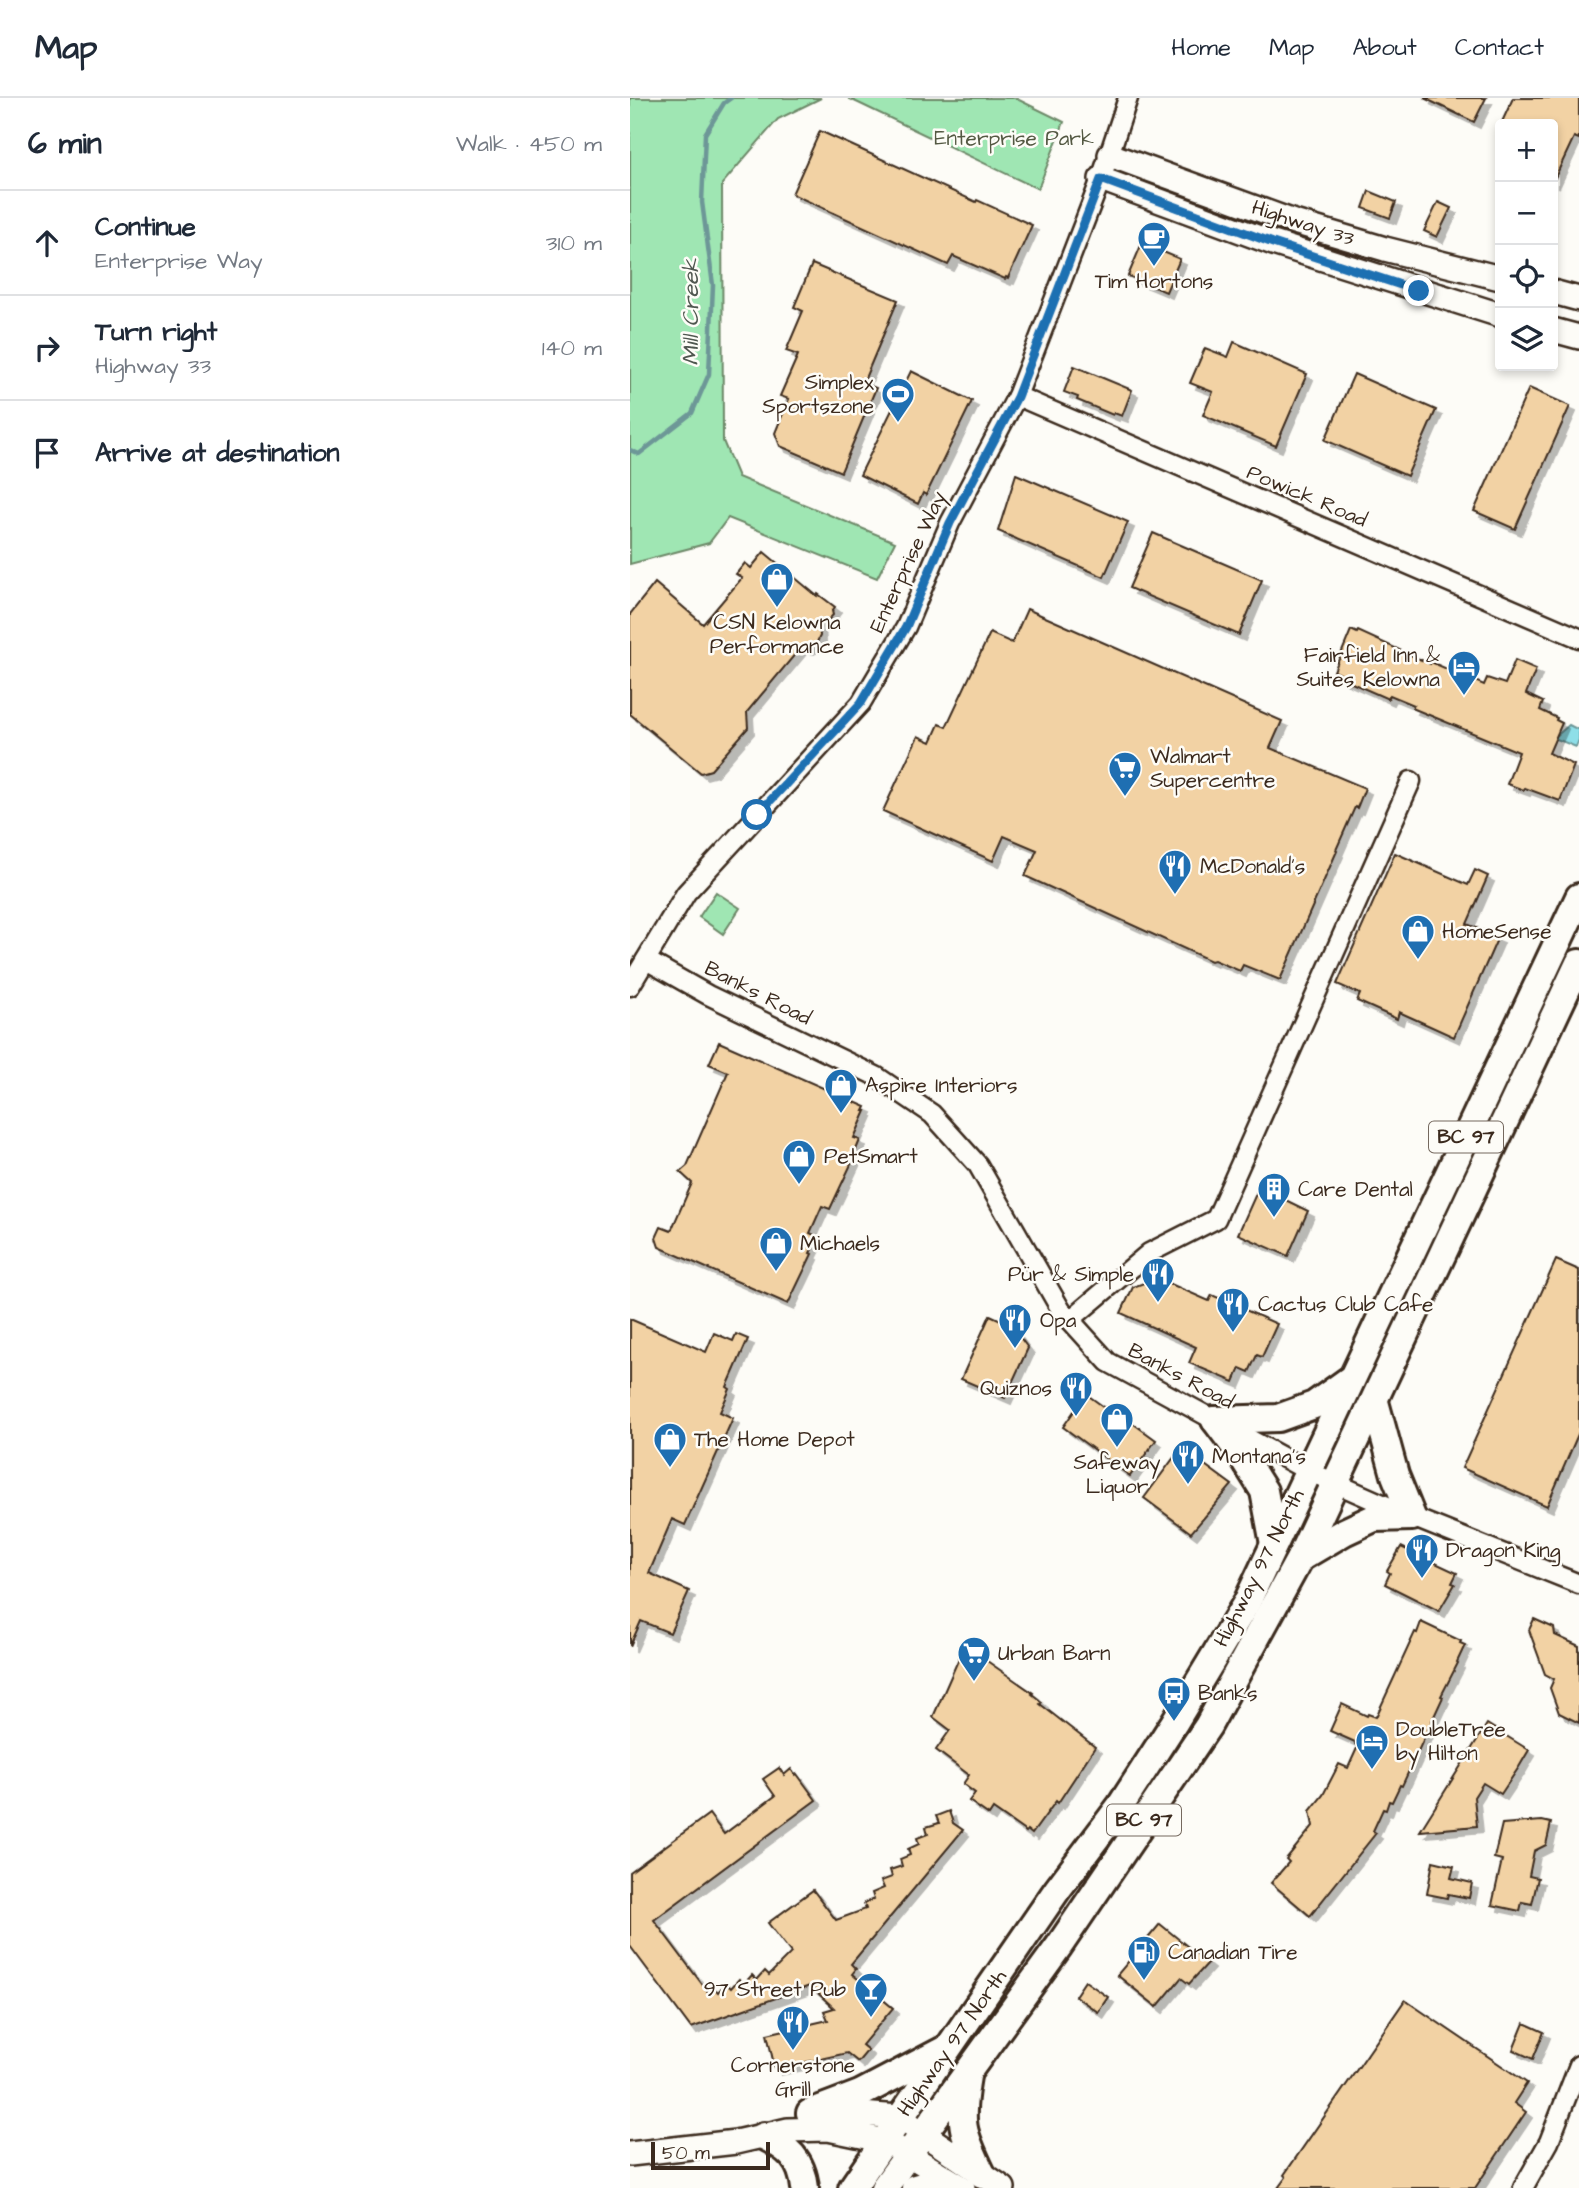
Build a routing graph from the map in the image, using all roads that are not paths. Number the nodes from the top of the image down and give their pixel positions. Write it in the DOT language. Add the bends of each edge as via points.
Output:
graph roads {
  1 [pos="1128,98"];
  2 [pos="1110,155"];
  3 [pos="1101,179"];
  4 [pos="1495,277"];
  5 [pos="1558,293"];
  6 [pos="1579,299"];
  7 [pos="1495,314"];
  8 [pos="1558,331"];
  9 [pos="1579,337"];
  10 [pos="1017,397"];
  11 [pos="1579,638"];
  12 [pos="1411,781"];
  13 [pos="1579,897"];
  14 [pos="646,960"];
  15 [pos="1579,963"];
  16 [pos="630,986"];
  17 [pos="1070,1320"];
  18 [pos="1353,1377"];
  19 [pos="1375,1402"];
  20 [pos="1215,1420"];
  21 [pos="1308,1471"];
  22 [pos="1335,1483"];
  23 [pos="1412,1517"];
  24 [pos="1274,1544"];
  25 [pos="1300,1558"];
  26 [pos="1579,1584"];
  27 [pos="949,2048"];
  28 [pos="1579,2065"];
  29 [pos="968,2071"];
  30 [pos="810,2113"];
  31 [pos="900,2117"];
  32 [pos="764,2136"];
  33 [pos="905,2143"];
  34 [pos="707,2146"];
  35 [pos="630,2154"];
  36 [pos="983,2183"];
  37 [pos="806,2188"];
  38 [pos="852,2188"];
  39 [pos="884,2188"];
  40 [pos="915,2188"];
  41 [pos="945,2188"];
  42 [pos="1523,2188"];
  1 -- 2 [label="street, Enterprise Way"];
  2 -- 3 [label="street, Enterprise Way"];
  2 -- 4 [label="main road, Highway 33" via="1294,222"];
  3 -- 7 [label="main road, Highway 33" via="1273,243"];
  3 -- 10 [label="street, Enterprise Way"];
  5 -- 6 [label="main road"];
  8 -- 9 [label="main road"];
  10 -- 11 [label="street, Powick Road"];
  10 -- 14 [label="street, Enterprise Way" via="950,523 906,627 861,703 686,893"];
  12 -- 17 [label="street" via="1216,1219 1149,1253"];
  13 -- 18 [label="highway, Highway 97 North / BC 97"];
  14 -- 16 [label="street, Enterprise Way"];
  14 -- 17 [label="street, Banks Road" via="876,1076 932,1114 978,1165"];
  15 -- 19 [label="highway, Highway 97 North / BC 97"];
  17 -- 20 [label="street, Banks Road" via="1108,1362"];
  18 -- 20 [label="highway" via="1314,1405 1278,1418"];
  18 -- 21 [label="highway, Highway 97 North / BC 97"];
  19 -- 22 [label="highway, Highway 97 North / BC 97"];
  19 -- 23 [label="highway"];
  20 -- 21 [label="street, Banks Road"];
  20 -- 24 [label="highway" via="1264,1491"];
  21 -- 22 [label="street, Banks Road"];
  21 -- 24 [label="highway, Highway 97 North / BC 97"];
  22 -- 23 [label="street, Banks Road"];
  22 -- 25 [label="highway, Highway 97 North / BC 97"];
  23 -- 25 [label="highway" via="1374,1518"];
  23 -- 26 [label="street, Banks Road"];
  24 -- 27 [label="highway, Highway 97 North / BC 97" via="1247,1602 1174,1723"];
  25 -- 29 [label="highway, Highway 97 North / BC 97" via="1208,1726"];
  27 -- 30 [label="highway" via="860,2094"];
  27 -- 31 [label="highway, Highway 97 North / BC 97"];
  28 -- 42 [label="street" via="1549,2142"];
  29 -- 33 [label="highway, Highway 97 North / BC 97"];
  29 -- 36 [label="highway" via="962,2125"];
  30 -- 31 [label="main road"];
  30 -- 34 [label="main road" via="725,2133"];
  31 -- 33 [label="highway, Highway 97 North / BC 97"];
  32 -- 33 [label="main road" via="828,2129"];
  32 -- 34 [label="main road"];
  32 -- 37 [label="highway" via="786,2148 799,2165"];
  33 -- 36 [label="main road"];
  33 -- 38 [label="highway, Highway 97 North / BC 97"];
  33 -- 39 [label="highway, Highway 97 North / BC 97"];
  34 -- 35 [label="main road"];
  40 -- 41 [label="highway"];
}
